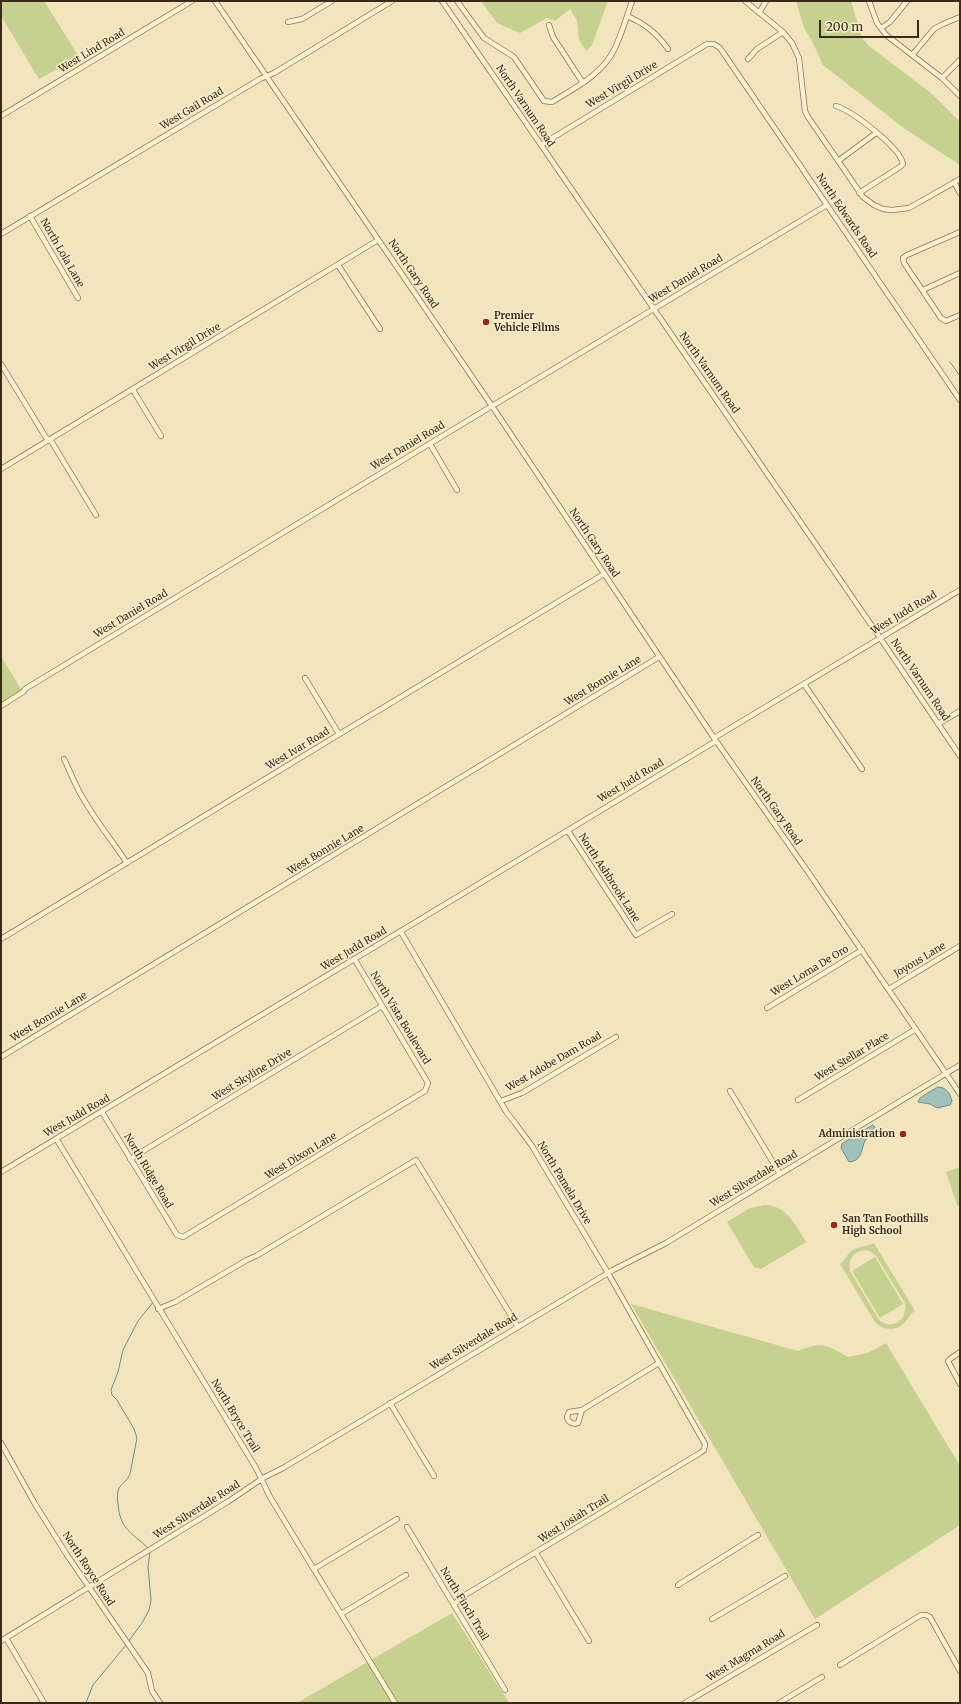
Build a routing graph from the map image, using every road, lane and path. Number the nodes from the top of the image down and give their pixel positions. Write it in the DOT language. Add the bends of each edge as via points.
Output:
graph roads {
  1 [pos="192,1"];
  2 [pos="215,1"];
  3 [pos="332,1"];
  4 [pos="392,1"];
  5 [pos="442,1"];
  6 [pos="457,1"];
  7 [pos="632,1"];
  8 [pos="745,1"];
  9 [pos="766,1"];
  10 [pos="869,1"];
  11 [pos="906,1"];
  12 [pos="759,13"];
  13 [pos="627,16"];
  14 [pos="960,17"];
  15 [pos="288,22"];
  16 [pos="549,25"];
  17 [pos="881,28"];
  18 [pos="783,32"];
  19 [pos="714,44"];
  20 [pos="668,48"];
  21 [pos="913,54"];
  22 [pos="748,58"];
  23 [pos="960,60"];
  24 [pos="266,76"];
  25 [pos="942,78"];
  26 [pos="584,83"];
  27 [pos="960,96"];
  28 [pos="836,106"];
  29 [pos="1,116"];
  30 [pos="876,133"];
  31 [pos="541,145"];
  32 [pos="838,161"];
  33 [pos="960,178"];
  34 [pos="954,182"];
  35 [pos="859,193"];
  36 [pos="960,193"];
  37 [pos="827,205"];
  38 [pos="30,216"];
  39 [pos="960,232"];
  40 [pos="1,234"];
  41 [pos="378,240"];
  42 [pos="338,265"];
  43 [pos="960,273"];
  44 [pos="922,290"];
  45 [pos="78,298"];
  46 [pos="654,309"];
  47 [pos="960,315"];
  48 [pos="380,328"];
  49 [pos="1,364"];
  50 [pos="133,390"];
  51 [pos="960,400"];
  52 [pos="492,406"];
  53 [pos="161,436"];
  54 [pos="49,440"];
  55 [pos="430,444"];
  56 [pos="1,469"];
  57 [pos="458,490"];
  58 [pos="96,515"];
  59 [pos="604,574"];
  60 [pos="960,590"];
  61 [pos="881,638"];
  62 [pos="659,657"];
  63 [pos="305,678"];
  64 [pos="804,684"];
  65 [pos="1,706"];
  66 [pos="960,711"];
  67 [pos="938,724"];
  68 [pos="339,734"];
  69 [pos="715,739"];
  70 [pos="960,756"];
  71 [pos="64,759"];
  72 [pos="862,769"];
  73 [pos="568,830"];
  74 [pos="127,863"];
  75 [pos="672,914"];
  76 [pos="401,932"];
  77 [pos="1,939"];
  78 [pos="960,946"];
  79 [pos="862,950"];
  80 [pos="355,960"];
  81 [pos="889,989"];
  82 [pos="382,1006"];
  83 [pos="767,1008"];
  84 [pos="916,1029"];
  85 [pos="616,1037"];
  86 [pos="1,1056"];
  87 [pos="960,1065"];
  88 [pos="946,1074"];
  89 [pos="428,1086"];
  90 [pos="730,1091"];
  91 [pos="960,1094"];
  92 [pos="798,1100"];
  93 [pos="501,1101"];
  94 [pos="102,1112"];
  95 [pos="57,1140"];
  96 [pos="130,1159"];
  97 [pos="1,1172"];
  98 [pos="780,1174"];
  99 [pos="180,1237"];
  100 [pos="608,1273"];
  101 [pos="158,1309"];
  102 [pos="518,1326"];
  103 [pos="960,1352"];
  104 [pos="659,1363"];
  105 [pos="960,1384"];
  106 [pos="390,1403"];
  107 [pos="582,1410"];
  108 [pos="1,1443"];
  109 [pos="704,1448"];
  110 [pos="434,1476"];
  111 [pos="261,1479"];
  112 [pos="397,1519"];
  113 [pos="407,1526"];
  114 [pos="758,1535"];
  115 [pos="536,1553"];
  116 [pos="314,1569"];
  117 [pos="406,1575"];
  118 [pos="784,1576"];
  119 [pos="678,1585"];
  120 [pos="89,1588"];
  121 [pos="454,1605"];
  122 [pos="341,1614"];
  123 [pos="712,1619"];
  124 [pos="817,1625"];
  125 [pos="6,1638"];
  126 [pos="589,1640"];
  127 [pos="1,1641"];
  128 [pos="840,1665"];
  129 [pos="960,1671"];
  130 [pos="822,1677"];
  131 [pos="505,1690"];
  132 [pos="392,1702"];
  133 [pos="44,1703"];
  134 [pos="160,1703"];
  135 [pos="685,1703"];
  136 [pos="779,1703"];
  1 -- 29 [label="street, West Lind Road"];
  2 -- 24 [label="street, North Gary Road"];
  3 -- 15 [label="street" via="302,19"];
  4 -- 24 [label="street, West Gail Road"];
  5 -- 31 [label="street, North Varnum Road"];
  6 -- 26 [label="street" via="484,38 514,57 544,101 552,102"];
  7 -- 13 [label="street"];
  8 -- 12 [label="street"];
  9 -- 12 [label="street"];
  10 -- 17 [label="street" via="876,23"];
  11 -- 17 [label="street" via="890,22"];
  12 -- 18 [label="street"];
  13 -- 20 [label="street" via="646,26 661,38"];
  13 -- 26 [label="street" via="615,49 596,73"];
  14 -- 21 [label="street" via="931,32"];
  16 -- 26 [label="street" via="553,37"];
  17 -- 21 [label="street" via="886,35"];
  18 -- 22 [label="street"];
  18 -- 32 [label="street" via="798,58 804,106 808,117"];
  19 -- 31 [label="street, West Virgil Drive" via="707,44"];
  19 -- 37 [label="street, North Edwards Road" via="720,48"];
  21 -- 25 [label="street"];
  23 -- 25 [label="street"];
  24 -- 38 [label="street, West Gail Road"];
  24 -- 41 [label="street, North Gary Road"];
  25 -- 27 [label="street"];
  28 -- 30 [label="street" via="846,109"];
  30 -- 32 [label="street"];
  30 -- 35 [label="street" via="892,145 903,164"];
  31 -- 46 [label="street, North Varnum Road"];
  32 -- 35 [label="street"];
  33 -- 34 [label="street"];
  34 -- 35 [label="street" via="909,208 900,210 874,205"];
  34 -- 36 [label="street"];
  37 -- 46 [label="street, West Daniel Road"];
  37 -- 51 [label="street, North Edwards Road"];
  38 -- 40 [label="street, West Gail Road"];
  38 -- 45 [label="street, North Lola Lane"];
  39 -- 44 [label="street" via="903,258"];
  41 -- 42 [label="street, West Virgil Drive"];
  41 -- 52 [label="street, North Gary Road"];
  42 -- 48 [label="street"];
  42 -- 50 [label="street, West Virgil Drive"];
  43 -- 44 [label="street"];
  44 -- 47 [label="street" via="941,318 946,320"];
  46 -- 52 [label="street, West Daniel Road"];
  46 -- 61 [label="street, North Varnum Road"];
  49 -- 54 [label="street"];
  50 -- 53 [label="street"];
  50 -- 54 [label="street, West Virgil Drive"];
  52 -- 55 [label="street, West Daniel Road"];
  52 -- 59 [label="street, North Gary Road"];
  54 -- 56 [label="street, West Virgil Drive"];
  54 -- 58 [label="street"];
  55 -- 57 [label="street"];
  55 -- 65 [label="street, West Daniel Road" via="36,682"];
  59 -- 62 [label="street, North Gary Road"];
  59 -- 68 [label="street, West Ivar Road"];
  60 -- 61 [label="street, West Judd Road"];
  61 -- 64 [label="street, West Judd Road"];
  61 -- 67 [label="street, North Varnum Road"];
  62 -- 69 [label="street, North Gary Road"];
  62 -- 86 [label="street, West Bonnie Lane"];
  63 -- 68 [label="street"];
  64 -- 69 [label="street, West Judd Road"];
  64 -- 72 [label="street"];
  66 -- 67 [label="street"];
  67 -- 70 [label="street, North Varnum Road"];
  68 -- 74 [label="street, West Ivar Road"];
  69 -- 73 [label="street, West Judd Road"];
  69 -- 79 [label="street, North Gary Road"];
  71 -- 74 [label="street" via="75,784 98,822"];
  73 -- 75 [label="street, North Ashbrook Lane" via="636,935"];
  73 -- 76 [label="street, West Judd Road"];
  74 -- 77 [label="street, West Ivar Road"];
  76 -- 80 [label="street, West Judd Road"];
  76 -- 93 [label="street, North Pamela Drive"];
  78 -- 81 [label="street, Joyous Lane"];
  79 -- 81 [label="street, North Gary Road"];
  79 -- 83 [label="street, West Loma De Oro"];
  80 -- 82 [label="street, North Vista Boulevard"];
  80 -- 94 [label="street, West Judd Road"];
  81 -- 84 [label="street, North Gary Road"];
  82 -- 89 [label="street, North Vista Boulevard"];
  82 -- 96 [label="street, West Skyline Drive"];
  84 -- 88 [label="street, North Gary Road"];
  84 -- 92 [label="street, West Stellar Place"];
  85 -- 93 [label="street, West Adobe Dam Road" via="522,1093"];
  87 -- 88 [label="street, West Silverdale Road"];
  88 -- 91 [label="street, North Gary Road"];
  88 -- 98 [label="street, West Silverdale Road"];
  89 -- 99 [label="street, West Dixon Lane" via="425,1091 360,1131"];
  90 -- 98 [label="street"];
  93 -- 100 [label="street, North Pamela Drive" via="532,1146"];
  94 -- 95 [label="street, West Judd Road"];
  94 -- 96 [label="street, North Ridge Road"];
  95 -- 97 [label="street, West Judd Road"];
  95 -- 101 [label="street, North Bryce Trail"];
  96 -- 99 [label="street, North Ridge Road"];
  98 -- 100 [label="street, West Silverdale Road" via="666,1243"];
  100 -- 102 [label="street, West Silverdale Road"];
  100 -- 104 [label="street, North Pamela Drive"];
  101 -- 102 [label="street" via="256,1256 416,1160"];
  101 -- 111 [label="street, North Bryce Trail"];
  102 -- 106 [label="street, West Silverdale Road"];
  103 -- 105 [label="street" via="948,1361"];
  104 -- 107 [label="street"];
  104 -- 109 [label="street, North Pamela Drive" via="702,1438"];
  106 -- 110 [label="street"];
  106 -- 111 [label="street, West Silverdale Road"];
  108 -- 120 [label="street, North Royce Road" via="35,1504"];
  109 -- 115 [label="street, West Josiah Trail" via="700,1453"];
  111 -- 116 [label="street, North Bryce Trail"];
  111 -- 120 [label="street, West Silverdale Road"];
  112 -- 116 [label="street"];
  113 -- 121 [label="street, North Finch Trail"];
  114 -- 119 [label="street"];
  115 -- 121 [label="street, West Josiah Trail" via="460,1598"];
  115 -- 126 [label="street"];
  116 -- 122 [label="street, North Bryce Trail"];
  117 -- 122 [label="street"];
  118 -- 123 [label="street"];
  120 -- 125 [label="street, West Silverdale Road"];
  120 -- 134 [label="street, North Royce Road" via="146,1668 152,1691"];
  121 -- 131 [label="street, North Finch Trail"];
  122 -- 132 [label="street, North Bryce Trail"];
  124 -- 135 [label="street, West Magma Road"];
  125 -- 127 [label="street, West Silverdale Road"];
  125 -- 133 [label="street"];
  128 -- 129 [label="street" via="926,1614"];
  130 -- 136 [label="street"];
}
